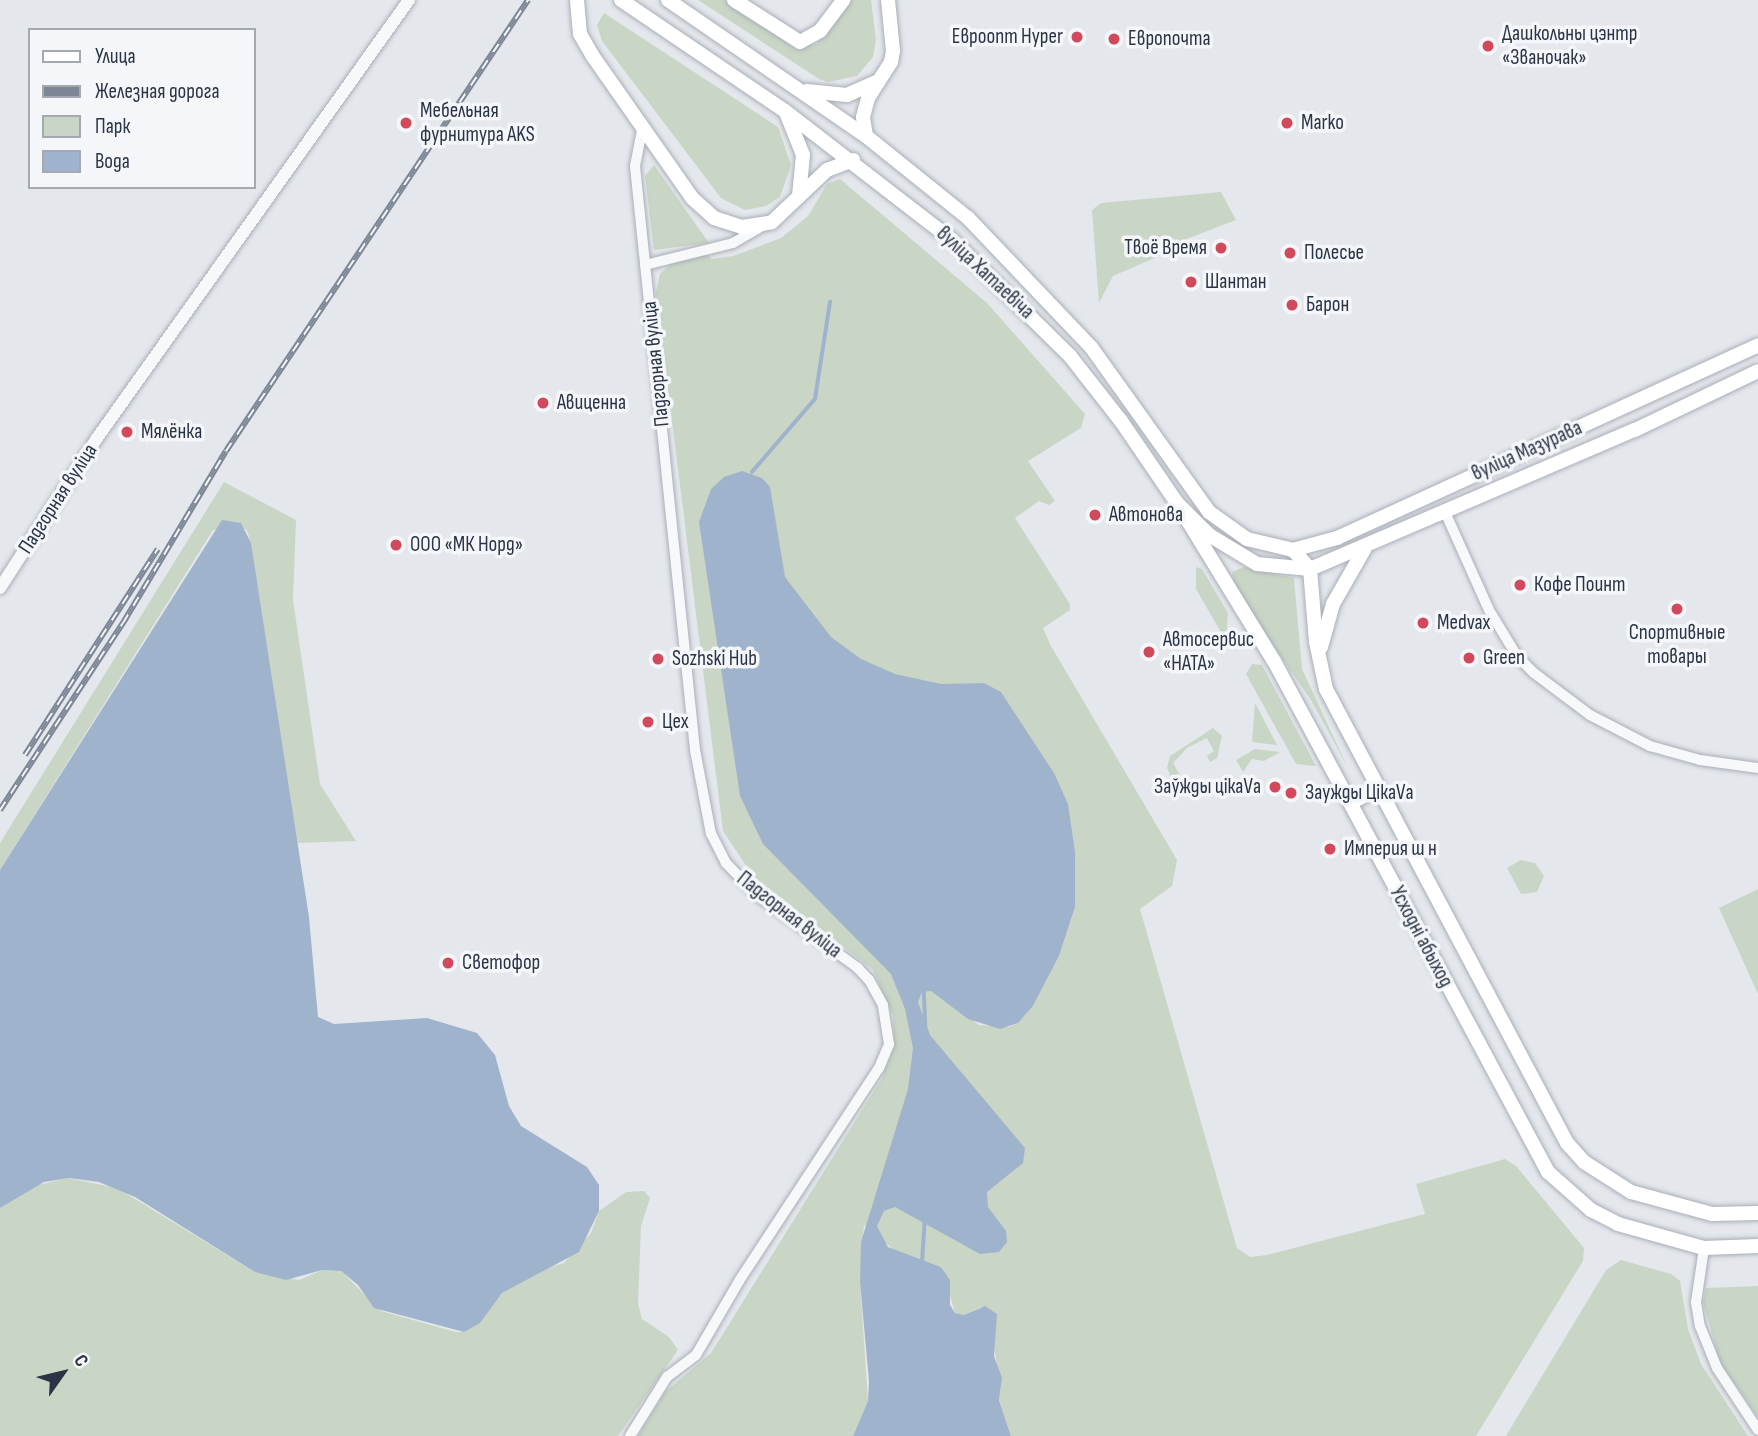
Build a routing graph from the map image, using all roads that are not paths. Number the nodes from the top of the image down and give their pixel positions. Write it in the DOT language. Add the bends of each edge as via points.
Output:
graph roads {
  1 [pos="409,0"];
  2 [pos="577,0"];
  3 [pos="668,0"];
  4 [pos="734,0"];
  5 [pos="843,0"];
  6 [pos="888,0"];
  7 [pos="623,1"];
  8 [pos="879,81"];
  9 [pos="799,89"];
  10 [pos="785,111"];
  11 [pos="642,130"];
  12 [pos="866,136"];
  13 [pos="853,160"];
  14 [pos="797,202"];
  15 [pos="763,226"];
  16 [pos="646,265"];
  17 [pos="1758,345"];
  18 [pos="1758,371"];
  19 [pos="1436,491"];
  20 [pos="1177,503"];
  21 [pos="1445,512"];
  22 [pos="1366,548"];
  23 [pos="1293,550"];
  24 [pos="1310,569"];
  25 [pos="0,588"];
  26 [pos="1319,662"];
  27 [pos="1758,768"];
  28 [pos="1378,788"];
  29 [pos="1351,803"];
  30 [pos="1758,1213"];
  31 [pos="1758,1246"];
  32 [pos="1704,1248"];
  33 [pos="1758,1430"];
  34 [pos="630,1436"];
  1 -- 25 [label="street, Падгорная вуліца" via="97,438"];
  2 -- 11 [label="main road" via="580,34"];
  3 -- 9 [label="main road, вуліца Хатаевіча"];
  4 -- 5 [label="main road" via="800,42 820,32"];
  6 -- 8 [label="main road" via="893,51"];
  7 -- 10 [label="main road, вуліца Хатаевіча"];
  8 -- 9 [label="main road" via="847,95"];
  8 -- 12 [label="main road" via="864,111"];
  9 -- 12 [label="main road, вуліца Хатаевіча"];
  10 -- 13 [label="main road, вуліца Хатаевіча"];
  10 -- 14 [label="main road" via="803,155"];
  11 -- 15 [label="main road" via="707,213 732,225"];
  11 -- 16 [label="street, Падгорная вуліца" via="635,166"];
  12 -- 23 [label="main road, вуліца Хатаевіча" via="968,218 1057,307 1117,381 1209,512 1247,539"];
  13 -- 14 [label="main road" via="827,170"];
  13 -- 20 [label="main road, вуліца Хатаевіча" via="952,240 1070,356"];
  14 -- 15 [label="main road"];
  15 -- 16 [label="street" via="733,243"];
  16 -- 34 [label="street, Падгорная вуліца" via="695,750 711,834 726,863 757,895 863,974 883,1005 889,1044 879,1068 738,1281 696,1355 667,1377"];
  17 -- 19 [label="main road, вуліца Мазурава"];
  18 -- 21 [label="main road, вуліца Мазурава"];
  19 -- 21 [label="main road"];
  19 -- 23 [label="main road, вуліца Мазурава" via="1338,538"];
  20 -- 24 [label="main road, вуліца Хатаевіча" via="1236,555 1271,568"];
  20 -- 29 [label="main road, Усходні абыход" via="1274,661"];
  21 -- 22 [label="main road, вуліца Мазурава"];
  21 -- 27 [label="street" via="1489,610 1517,656 1534,673 1590,715 1650,746 1700,760"];
  22 -- 24 [label="main road, вуліца Мазурава"];
  22 -- 26 [label="main road" via="1333,604"];
  23 -- 24 [label="main road"];
  24 -- 26 [label="main road, Усходні абыход"];
  26 -- 28 [label="main road, Усходні абыход" via="1335,708"];
  28 -- 29 [label="main road"];
  28 -- 30 [label="main road, Усходні абыход" via="1550,1116 1584,1162 1606,1179 1658,1202 1712,1214"];
  29 -- 32 [label="main road, Усходні абыход" via="1548,1172 1591,1210 1618,1224"];
  31 -- 32 [label="main road, Усходні абыход"];
  32 -- 33 [label="street" via="1696,1302 1700,1326 1717,1368"];
}
